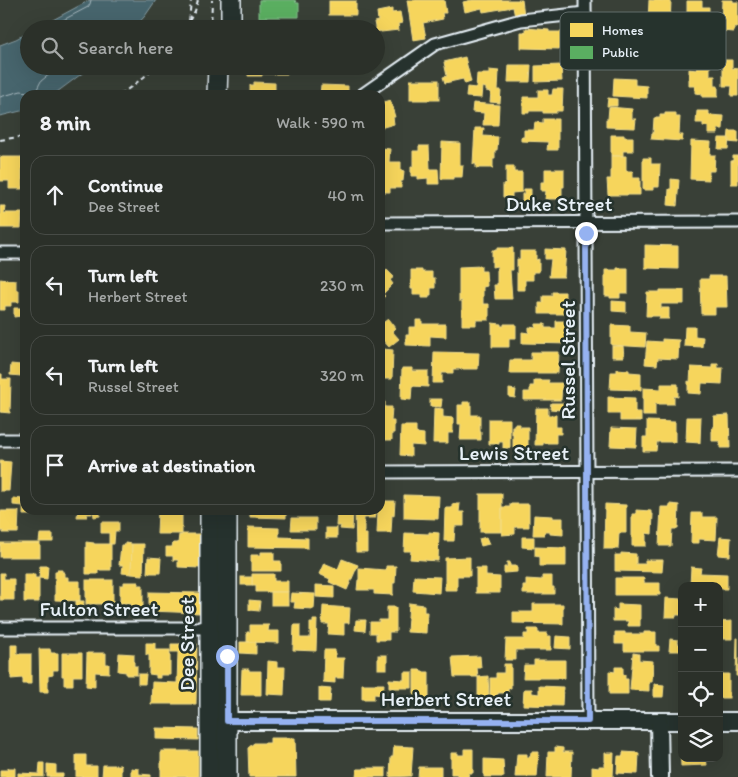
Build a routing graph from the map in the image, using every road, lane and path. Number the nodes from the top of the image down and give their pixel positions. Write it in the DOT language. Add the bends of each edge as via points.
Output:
graph roads {
  1 [pos="191,0"];
  2 [pos="198,0"];
  3 [pos="212,0"];
  4 [pos="220,0"];
  5 [pos="231,0"];
  6 [pos="560,16"];
  7 [pos="189,20"];
  8 [pos="190,20"];
  9 [pos="211,20"];
  10 [pos="219,20"];
  11 [pos="231,20"];
  12 [pos="585,70"];
  13 [pos="146,75"];
  14 [pos="218,75"];
  15 [pos="230,75"];
  16 [pos="127,90"];
  17 [pos="217,90"];
  18 [pos="229,90"];
  19 [pos="369,90"];
  20 [pos="20,137"];
  21 [pos="0,140"];
  22 [pos="586,222"];
  23 [pos="738,222"];
  24 [pos="385,223"];
  25 [pos="0,253"];
  26 [pos="20,253"];
  27 [pos="0,440"];
  28 [pos="20,440"];
  29 [pos="738,471"];
  30 [pos="385,472"];
  31 [pos="587,472"];
  32 [pos="210,515"];
  33 [pos="227,515"];
  34 [pos="0,628"];
  35 [pos="219,628"];
  36 [pos="219,721"];
  37 [pos="588,721"];
  38 [pos="660,721"];
  39 [pos="678,721"];
  40 [pos="723,721"];
  41 [pos="738,721"];
  42 [pos="210,777"];
  43 [pos="227,777"];
  44 [pos="660,777"];
  1 -- 7 [label="path"];
  2 -- 8 [label="path"];
  3 -- 9 [label="path"];
  4 -- 10 [label="main road"];
  5 -- 11 [label="main road"];
  6 -- 19 [label="street" via="520,20 435,44"];
  12 -- 22 [label="street, Russel Street"];
  13 -- 16 [label="path"];
  14 -- 17 [label="main road"];
  15 -- 18 [label="main road"];
  20 -- 21 [label="path"];
  22 -- 23 [label="street, Duke Street"];
  22 -- 24 [label="street, Duke Street"];
  22 -- 31 [label="street, Russel Street"];
  25 -- 26 [label="street"];
  27 -- 28 [label="street"];
  29 -- 31 [label="street, Lewis Street"];
  30 -- 31 [label="street, Lewis Street"];
  31 -- 37 [label="street, Russel Street"];
  32 -- 35 [label="main road, Dee Street"];
  33 -- 35 [label="main road, Dee Street"];
  34 -- 35 [label="street, Fulton Street"];
  35 -- 36 [label="main road, Dee Street"];
  36 -- 37 [label="main road, Herbert Street"];
  36 -- 42 [label="main road, Dee Street"];
  36 -- 43 [label="main road, Dee Street"];
  37 -- 38 [label="main road, Herbert Street"];
  38 -- 39 [label="main road, Herbert Street"];
  38 -- 44 [label="main road"];
  40 -- 41 [label="main road"];
}
